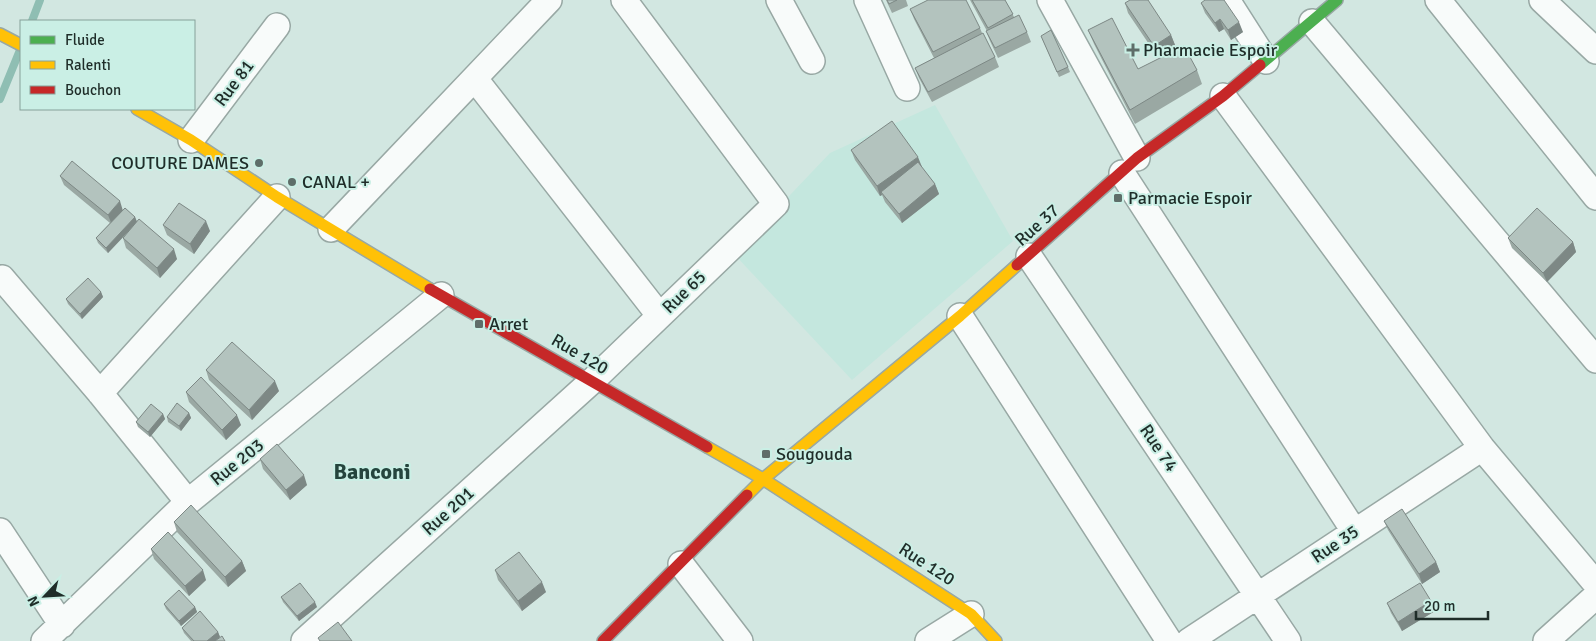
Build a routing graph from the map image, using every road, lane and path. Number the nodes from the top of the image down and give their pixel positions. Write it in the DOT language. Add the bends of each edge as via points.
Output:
graph roads {
  1 [pos="549,0"];
  2 [pos="624,0"];
  3 [pos="779,0"];
  4 [pos="867,0"];
  5 [pos="1050,0"];
  6 [pos="1227,0"];
  7 [pos="1338,0"];
  8 [pos="1438,0"];
  9 [pos="1542,0"];
  10 [pos="1312,22"];
  11 [pos="277,26"];
  12 [pos="0,34"];
  13 [pos="20,44"];
  14 [pos="1596,51"];
  15 [pos="812,61"];
  16 [pos="1266,61"];
  17 [pos="474,79"];
  18 [pos="907,88"];
  19 [pos="1223,96"];
  20 [pos="140,110"];
  21 [pos="191,140"];
  22 [pos="1130,166"];
  23 [pos="278,197"];
  24 [pos="1596,197"];
  25 [pos="332,229"];
  26 [pos="1029,256"];
  27 [pos="2,278"];
  28 [pos="441,295"];
  29 [pos="660,315"];
  30 [pos="960,316"];
  31 [pos="1596,360"];
  32 [pos="592,381"];
  33 [pos="100,393"];
  34 [pos="1482,448"];
  35 [pos="763,479"];
  36 [pos="188,502"];
  37 [pos="0,531"];
  38 [pos="1354,531"];
  39 [pos="681,564"];
  40 [pos="1596,584"];
  41 [pos="1258,596"];
  42 [pos="1596,596"];
  43 [pos="971,614"];
  44 [pos="53,633"];
  45 [pos="304,641"];
  46 [pos="603,641"];
  47 [pos="740,641"];
  48 [pos="928,641"];
  49 [pos="996,641"];
  50 [pos="1169,641"];
  51 [pos="1189,641"];
  52 [pos="1288,641"];
  53 [pos="1546,641"];
  1 -- 17 [label="street"];
  2 -- 29 [label="street, Rue 65" via="776,204"];
  3 -- 15 [label="street"];
  4 -- 18 [label="street"];
  5 -- 22 [label="street"];
  6 -- 16 [label="street"];
  7 -- 10 [label="main road, Rue 37"];
  8 -- 24 [label="street"];
  9 -- 14 [label="street"];
  10 -- 16 [label="main road, Rue 37"];
  10 -- 31 [label="street"];
  11 -- 21 [label="street, Rue 81"];
  12 -- 13 [label="main road"];
  16 -- 19 [label="main road, Rue 37"];
  17 -- 25 [label="street"];
  17 -- 29 [label="street"];
  19 -- 22 [label="main road, Rue 37"];
  19 -- 34 [label="street"];
  20 -- 21 [label="main road, Rue 120"];
  21 -- 23 [label="main road, Rue 120"];
  22 -- 26 [label="main road, Rue 37"];
  22 -- 38 [label="street"];
  23 -- 25 [label="main road, Rue 120"];
  23 -- 33 [label="street"];
  25 -- 28 [label="main road, Rue 120"];
  26 -- 30 [label="main road, Rue 37"];
  26 -- 41 [label="street, Rue 74"];
  27 -- 33 [label="street"];
  28 -- 32 [label="main road, Rue 120"];
  28 -- 36 [label="street, Rue 203"];
  29 -- 32 [label="street, Rue 65"];
  30 -- 35 [label="main road, Rue 37"];
  30 -- 50 [label="street"];
  32 -- 35 [label="main road, Rue 120"];
  32 -- 45 [label="street, Rue 201"];
  33 -- 36 [label="street"];
  34 -- 38 [label="street, Rue 35"];
  34 -- 40 [label="street"];
  35 -- 39 [label="main road, Rue 37"];
  35 -- 43 [label="main road, Rue 120"];
  36 -- 44 [label="street, Rue 203"];
  37 -- 44 [label="street"];
  38 -- 41 [label="street, Rue 35"];
  39 -- 46 [label="main road, Rue 37"];
  39 -- 47 [label="street"];
  41 -- 51 [label="street, Rue 35"];
  41 -- 52 [label="street, Rue 74"];
  42 -- 53 [label="street"];
  43 -- 48 [label="street"];
  43 -- 49 [label="main road, Rue 120"];
}
